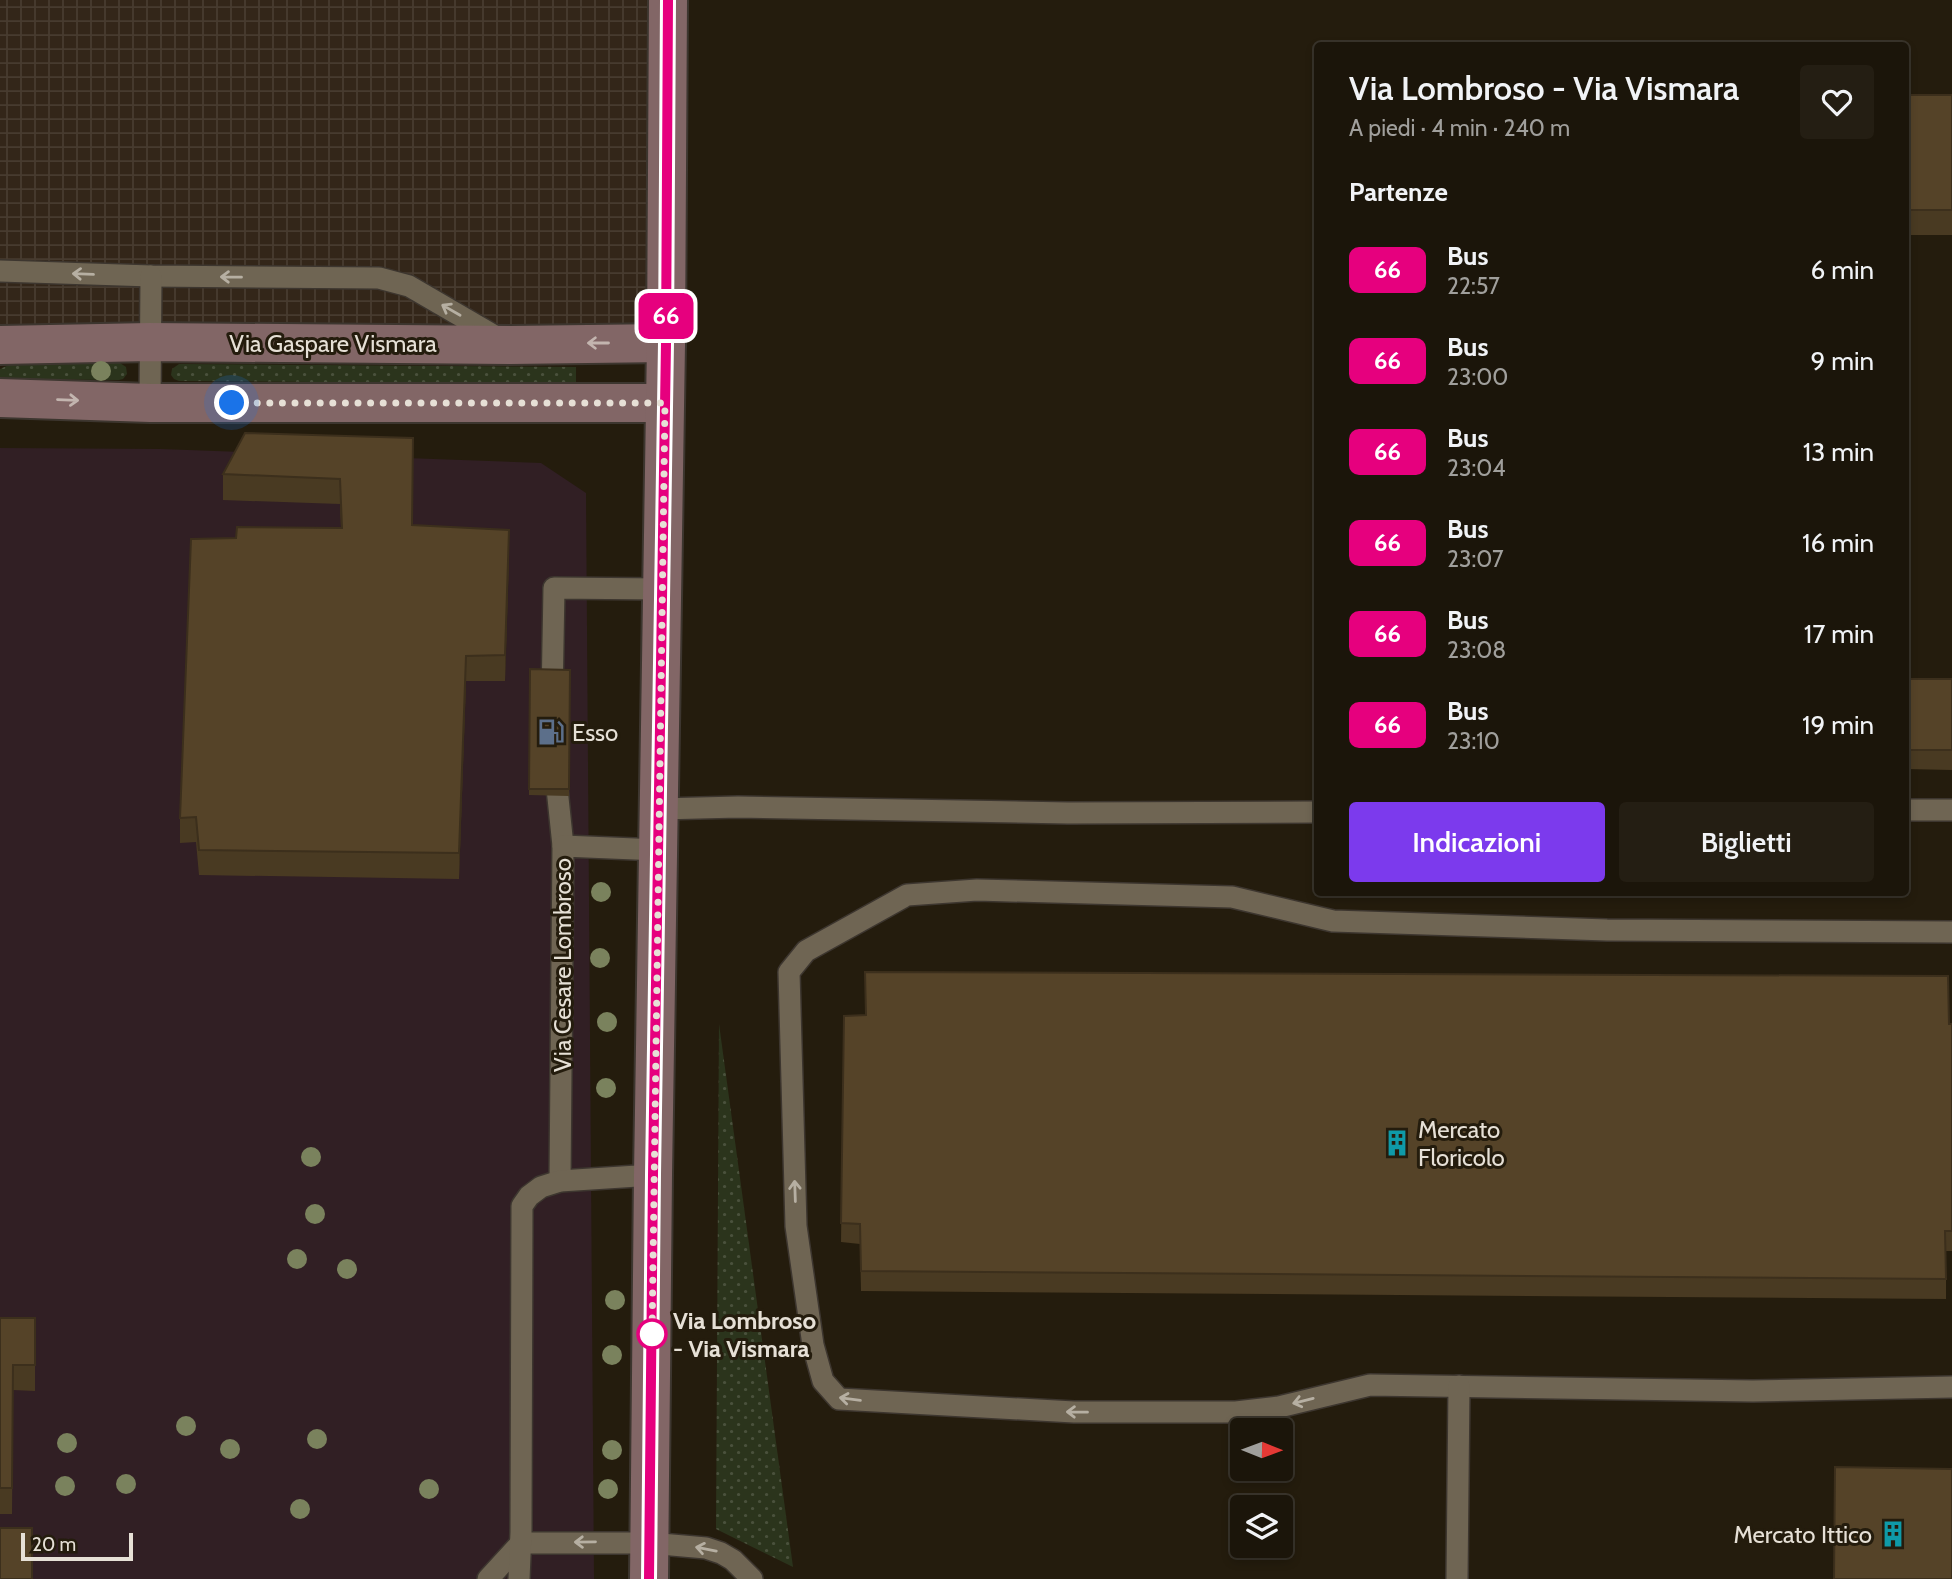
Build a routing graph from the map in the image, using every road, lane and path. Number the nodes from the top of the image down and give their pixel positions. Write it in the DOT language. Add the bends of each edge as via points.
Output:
graph roads {
  1 [pos="668,0"];
  2 [pos="0,271"];
  3 [pos="151,276"];
  4 [pos="150,342"];
  5 [pos="666,343"];
  6 [pos="0,345"];
  7 [pos="510,345"];
  8 [pos="0,398"];
  9 [pos="150,403"];
  10 [pos="665,403"];
  11 [pos="662,589"];
  12 [pos="551,719"];
  13 [pos="552,744"];
  14 [pos="660,810"];
  15 [pos="1909,810"];
  16 [pos="1952,810"];
  17 [pos="1314,812"];
  18 [pos="563,846"];
  19 [pos="659,849"];
  20 [pos="1952,932"];
  21 [pos="653,1175"];
  22 [pos="560,1181"];
  23 [pos="1459,1386"];
  24 [pos="1950,1386"];
  25 [pos="521,1543"];
  26 [pos="649,1561"];
  27 [pos="488,1579"];
  28 [pos="519,1579"];
  29 [pos="752,1579"];
  30 [pos="1457,1579"];
  1 -- 5 [label="street"];
  3 -- 2 [label="lane, one-way"];
  3 -- 4 [label="lane"];
  7 -- 3 [label="lane, one-way" via="410,286 379,278"];
  4 -- 6 [label="street, Via Gaspare Vismara"];
  4 -- 7 [label="street, Via Gaspare Vismara"];
  4 -- 9 [label="lane"];
  5 -- 7 [label="street, Via Gaspare Vismara, one-way"];
  5 -- 10 [label="street"];
  8 -- 9 [label="street, one-way"];
  9 -- 10 [label="street"];
  10 -- 11 [label="street"];
  11 -- 12 [label="lane" via="554,588"];
  11 -- 14 [label="street"];
  13 -- 18 [label="lane"];
  14 -- 17 [label="lane"];
  14 -- 19 [label="street"];
  15 -- 16 [label="lane"];
  18 -- 19 [label="lane, Via Cesare Lombroso"];
  18 -- 22 [label="lane, Via Cesare Lombroso"];
  19 -- 21 [label="street"];
  23 -- 20 [label="lane, one-way" via="1370,1385 1279,1407 1236,1412 1073,1412 839,1399 823,1381 813,1345 796,1226 789,972 806,951 907,895 977,890 1232,897 1333,921 1607,930"];
  21 -- 22 [label="lane"];
  21 -- 26 [label="street"];
  22 -- 25 [label="lane" via="541,1187 522,1206"];
  23 -- 24 [label="lane" via="1753,1391"];
  23 -- 30 [label="lane"];
  26 -- 25 [label="lane, one-way"];
  25 -- 27 [label="lane"];
  25 -- 28 [label="lane"];
  29 -- 26 [label="lane, one-way" via="733,1560 705,1548"];
}
